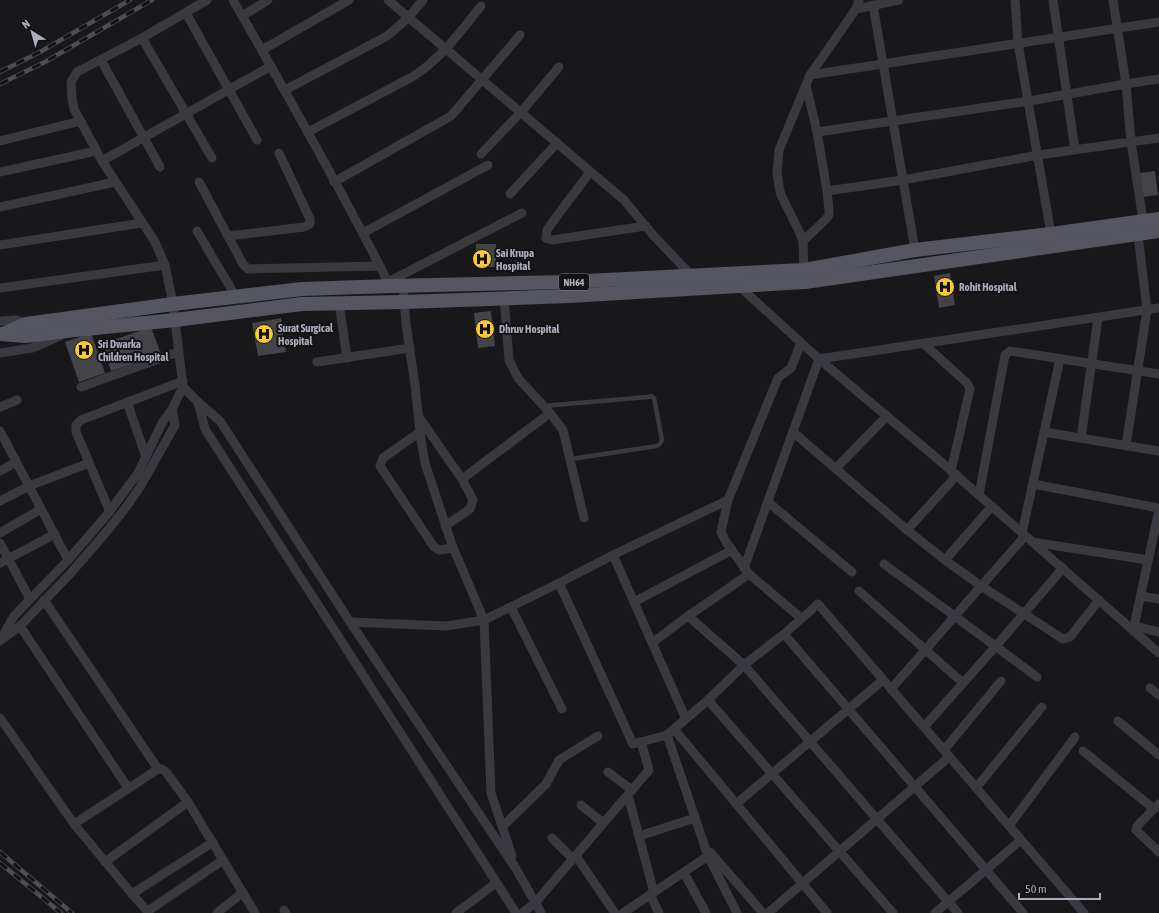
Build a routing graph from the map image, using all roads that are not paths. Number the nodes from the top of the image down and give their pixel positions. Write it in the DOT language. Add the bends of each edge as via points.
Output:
graph roads {
  1 [pos="206,0"];
  2 [pos="233,0"];
  3 [pos="268,0"];
  4 [pos="349,0"];
  5 [pos="388,0"];
  6 [pos="423,0"];
  7 [pos="899,0"];
  8 [pos="1015,0"];
  9 [pos="1053,0"];
  10 [pos="1113,0"];
  11 [pos="857,4"];
  12 [pos="873,5"];
  13 [pos="481,6"];
  14 [pos="186,13"];
  15 [pos="242,16"];
  16 [pos="408,18"];
  17 [pos="1159,22"];
  18 [pos="1116,28"];
  19 [pos="520,35"];
  20 [pos="1058,37"];
  21 [pos="142,38"];
  22 [pos="1018,44"];
  23 [pos="262,50"];
  24 [pos="446,50"];
  25 [pos="101,60"];
  26 [pos="883,64"];
  27 [pos="272,66"];
  28 [pos="559,67"];
  29 [pos="810,76"];
  30 [pos="483,79"];
  31 [pos="1159,79"];
  32 [pos="1126,84"];
  33 [pos="806,85"];
  34 [pos="229,90"];
  35 [pos="285,90"];
  36 [pos="1066,94"];
  37 [pos="1029,101"];
  38 [pos="521,112"];
  39 [pos="186,114"];
  40 [pos="893,120"];
  41 [pos="81,121"];
  42 [pos="308,132"];
  43 [pos="816,132"];
  44 [pos="144,137"];
  45 [pos="1159,138"];
  46 [pos="257,140"];
  47 [pos="0,141"];
  48 [pos="1131,142"];
  49 [pos="557,143"];
  50 [pos="96,150"];
  51 [pos="1074,150"];
  52 [pos="279,153"];
  53 [pos="481,154"];
  54 [pos="1038,155"];
  55 [pos="212,158"];
  56 [pos="102,161"];
  57 [pos="488,165"];
  58 [pos="160,167"];
  59 [pos="0,172"];
  60 [pos="590,172"];
  61 [pos="903,180"];
  62 [pos="116,182"];
  63 [pos="199,182"];
  64 [pos="334,182"];
  65 [pos="827,191"];
  66 [pos="510,194"];
  67 [pos="0,207"];
  68 [pos="1159,211"];
  69 [pos="522,213"];
  70 [pos="142,223"];
  71 [pos="646,226"];
  72 [pos="1146,226"];
  73 [pos="197,231"];
  74 [pos="1159,231"];
  75 [pos="364,233"];
  76 [pos="1051,234"];
  77 [pos="228,236"];
  78 [pos="1159,236"];
  79 [pos="803,241"];
  80 [pos="0,245"];
  81 [pos="916,250"];
  82 [pos="165,265"];
  83 [pos="380,266"];
  84 [pos="691,276"];
  85 [pos="804,276"];
  86 [pos="394,285"];
  87 [pos="738,286"];
  88 [pos="0,288"];
  89 [pos="236,297"];
  90 [pos="504,298"];
  91 [pos="404,302"];
  92 [pos="338,303"];
  93 [pos="173,304"];
  94 [pos="1159,308"];
  95 [pos="1147,310"];
  96 [pos="1098,318"];
  97 [pos="175,320"];
  98 [pos="1,330"];
  99 [pos="75,330"];
  100 [pos="801,343"];
  101 [pos="924,344"];
  102 [pos="410,348"];
  103 [pos="178,352"];
  104 [pos="0,353"];
  105 [pos="346,358"];
  106 [pos="819,359"];
  107 [pos="1060,359"];
  108 [pos="317,362"];
  109 [pos="1091,364"];
  110 [pos="1138,370"];
  111 [pos="1159,374"];
  112 [pos="183,384"];
  113 [pos="81,387"];
  114 [pos="17,400"];
  115 [pos="127,402"];
  116 [pos="198,402"];
  117 [pos="0,406"];
  118 [pos="172,409"];
  119 [pos="547,409"];
  120 [pos="419,416"];
  121 [pos="887,416"];
  122 [pos="420,432"];
  123 [pos="793,432"];
  124 [pos="1044,432"];
  125 [pos="1,437"];
  126 [pos="1081,438"];
  127 [pos="1126,446"];
  128 [pos="1159,451"];
  129 [pos="146,457"];
  130 [pos="571,459"];
  131 [pos="16,462"];
  132 [pos="89,463"];
  133 [pos="836,468"];
  134 [pos="0,471"];
  135 [pos="954,473"];
  136 [pos="462,479"];
  137 [pos="1033,484"];
  138 [pos="29,486"];
  139 [pos="979,495"];
  140 [pos="728,500"];
  141 [pos="0,501"];
  142 [pos="768,502"];
  143 [pos="992,506"];
  144 [pos="41,509"];
  145 [pos="1159,509"];
  146 [pos="110,512"];
  147 [pos="584,518"];
  148 [pos="445,526"];
  149 [pos="907,530"];
  150 [pos="0,532"];
  151 [pos="55,534"];
  152 [pos="1026,537"];
  153 [pos="0,543"];
  154 [pos="453,548"];
  155 [pos="1155,549"];
  156 [pos="732,550"];
  157 [pos="613,555"];
  158 [pos="9,559"];
  159 [pos="68,560"];
  160 [pos="945,560"];
  161 [pos="1148,560"];
  162 [pos="0,563"];
  163 [pos="884,564"];
  164 [pos="1062,568"];
  165 [pos="747,571"];
  166 [pos="852,572"];
  167 [pos="559,583"];
  168 [pos="981,586"];
  169 [pos="859,591"];
  170 [pos="1141,596"];
  171 [pos="30,599"];
  172 [pos="1159,599"];
  173 [pos="44,600"];
  174 [pos="1099,600"];
  175 [pos="634,602"];
  176 [pos="511,607"];
  177 [pos="1024,614"];
  178 [pos="688,616"];
  179 [pos="955,616"];
  180 [pos="801,618"];
  181 [pos="484,620"];
  182 [pos="350,622"];
  183 [pos="20,626"];
  184 [pos="1134,628"];
  185 [pos="1159,632"];
  186 [pos="784,634"];
  187 [pos="0,641"];
  188 [pos="652,643"];
  189 [pos="996,646"];
  190 [pos="925,650"];
  191 [pos="1159,653"];
  192 [pos="744,665"];
  193 [pos="1037,677"];
  194 [pos="883,680"];
  195 [pos="1001,681"];
  196 [pos="963,683"];
  197 [pos="1150,688"];
  198 [pos="891,689"];
  199 [pos="1159,695"];
  200 [pos="708,700"];
  201 [pos="1042,707"];
  202 [pos="562,709"];
  203 [pos="848,709"];
  204 [pos="0,718"];
  205 [pos="686,719"];
  206 [pos="1118,721"];
  207 [pos="924,727"];
  208 [pos="670,732"];
  209 [pos="598,736"];
  210 [pos="1075,737"];
  211 [pos="641,742"];
  212 [pos="810,742"];
  213 [pos="1083,751"];
  214 [pos="946,753"];
  215 [pos="1159,754"];
  216 [pos="158,769"];
  217 [pos="608,772"];
  218 [pos="772,774"];
  219 [pos="914,786"];
  220 [pos="128,788"];
  221 [pos="976,788"];
  222 [pos="630,792"];
  223 [pos="188,802"];
  224 [pos="736,804"];
  225 [pos="581,805"];
  226 [pos="1157,806"];
  227 [pos="695,818"];
  228 [pos="877,819"];
  229 [pos="603,823"];
  230 [pos="74,824"];
  231 [pos="503,826"];
  232 [pos="1009,826"];
  233 [pos="639,836"];
  234 [pos="552,838"];
  235 [pos="1021,840"];
  236 [pos="213,842"];
  237 [pos="704,845"];
  238 [pos="840,851"];
  239 [pos="1159,852"];
  240 [pos="708,856"];
  241 [pos="574,857"];
  242 [pos="223,860"];
  243 [pos="105,862"];
  244 [pos="515,867"];
  245 [pos="986,870"];
  246 [pos="684,873"];
  247 [pos="496,883"];
  248 [pos="802,883"];
  249 [pos="243,892"];
  250 [pos="132,894"];
  251 [pos="652,894"];
  252 [pos="948,902"];
  253 [pos="535,903"];
  254 [pos="148,912"];
  255 [pos="217,913"];
  256 [pos="255,913"];
  257 [pos="456,913"];
  258 [pos="516,913"];
  259 [pos="522,913"];
  260 [pos="541,913"];
  261 [pos="615,913"];
  262 [pos="623,913"];
  263 [pos="659,913"];
  264 [pos="706,913"];
  265 [pos="737,913"];
  266 [pos="763,913"];
  267 [pos="768,913"];
  268 [pos="827,913"];
  269 [pos="893,913"];
  270 [pos="935,913"];
  271 [pos="958,913"];
  272 [pos="1023,913"];
  273 [pos="1084,913"];
  1 -- 14 [label="street"];
  2 -- 15 [label="street"];
  3 -- 15 [label="street"];
  4 -- 23 [label="street"];
  5 -- 16 [label="street"];
  6 -- 16 [label="street"];
  7 -- 12 [label="street"];
  8 -- 22 [label="street"];
  9 -- 20 [label="street"];
  10 -- 18 [label="street"];
  11 -- 12 [label="street"];
  11 -- 29 [label="street"];
  12 -- 26 [label="street"];
  13 -- 24 [label="street"];
  14 -- 21 [label="street"];
  14 -- 34 [label="street"];
  15 -- 23 [label="street"];
  16 -- 24 [label="street"];
  16 -- 35 [label="street" via="387,36"];
  17 -- 18 [label="street"];
  18 -- 20 [label="street"];
  18 -- 32 [label="street"];
  19 -- 30 [label="street"];
  20 -- 22 [label="street"];
  20 -- 36 [label="street"];
  21 -- 25 [label="street"];
  21 -- 39 [label="street"];
  22 -- 26 [label="street"];
  22 -- 37 [label="street"];
  23 -- 27 [label="street"];
  24 -- 30 [label="street"];
  24 -- 42 [label="street" via="412,77"];
  25 -- 41 [label="street" via="77,72 70,82 73,104"];
  25 -- 44 [label="street"];
  26 -- 29 [label="street"];
  26 -- 40 [label="street"];
  27 -- 34 [label="street"];
  27 -- 35 [label="street"];
  28 -- 38 [label="street"];
  29 -- 33 [label="street"];
  30 -- 38 [label="street"];
  30 -- 64 [label="street" via="451,116"];
  31 -- 32 [label="street"];
  32 -- 36 [label="street"];
  32 -- 48 [label="street"];
  33 -- 43 [label="street"];
  33 -- 79 [label="street" via="779,150 777,173 781,195"];
  34 -- 39 [label="street"];
  34 -- 46 [label="street"];
  35 -- 42 [label="street"];
  36 -- 37 [label="street"];
  36 -- 51 [label="street"];
  37 -- 40 [label="street"];
  37 -- 54 [label="street"];
  38 -- 49 [label="street"];
  38 -- 53 [label="street"];
  39 -- 44 [label="street"];
  39 -- 55 [label="street"];
  40 -- 43 [label="street"];
  40 -- 61 [label="street"];
  41 -- 47 [label="street"];
  41 -- 50 [label="street"];
  42 -- 64 [label="street"];
  43 -- 65 [label="street"];
  44 -- 56 [label="street"];
  44 -- 58 [label="street"];
  45 -- 48 [label="street"];
  48 -- 51 [label="street"];
  48 -- 72 [label="street"];
  49 -- 60 [label="street"];
  49 -- 66 [label="street"];
  50 -- 56 [label="street"];
  50 -- 59 [label="street"];
  51 -- 54 [label="street"];
  52 -- 77 [label="street" via="310,219 310,224 304,227"];
  54 -- 61 [label="street"];
  54 -- 76 [label="street"];
  56 -- 62 [label="street"];
  57 -- 75 [label="street"];
  60 -- 71 [label="street" via="624,200"];
  60 -- 71 [label="street" via="551,224 546,238 552,240"];
  61 -- 65 [label="street"];
  61 -- 81 [label="street"];
  62 -- 67 [label="street"];
  62 -- 70 [label="street"];
  63 -- 77 [label="street"];
  64 -- 75 [label="street"];
  65 -- 79 [label="street" via="829,215"];
  68 -- 72 [label="street"];
  69 -- 86 [label="street"];
  70 -- 80 [label="street"];
  70 -- 82 [label="street" via="155,242"];
  71 -- 84 [label="street"];
  72 -- 74 [label="main road, NH64"];
  72 -- 76 [label="main road, NH64"];
  72 -- 78 [label="street"];
  72 -- 85 [label="main road, NH64"];
  72 -- 95 [label="street"];
  73 -- 89 [label="street"];
  75 -- 83 [label="street"];
  76 -- 81 [label="main road, NH64"];
  77 -- 83 [label="street" via="243,264 252,270"];
  79 -- 85 [label="street"];
  81 -- 85 [label="main road, NH64"];
  82 -- 88 [label="street"];
  82 -- 93 [label="street"];
  83 -- 86 [label="street"];
  84 -- 85 [label="main road, NH64"];
  84 -- 86 [label="main road, NH64" via="566,282"];
  85 -- 87 [label="main road, NH64"];
  86 -- 89 [label="main road, NH64" via="302,289"];
  86 -- 91 [label="street"];
  87 -- 90 [label="main road, NH64"];
  87 -- 100 [label="street"];
  89 -- 93 [label="main road, NH64"];
  90 -- 91 [label="main road, NH64"];
  90 -- 119 [label="street" via="509,360 518,378"];
  91 -- 92 [label="main road, NH64"];
  91 -- 102 [label="street"];
  92 -- 97 [label="main road, NH64" via="302,304"];
  92 -- 105 [label="street"];
  93 -- 97 [label="street"];
  93 -- 98 [label="main road, NH64" via="26,324"];
  94 -- 95 [label="street"];
  95 -- 96 [label="street"];
  95 -- 110 [label="street"];
  96 -- 101 [label="street"];
  96 -- 109 [label="street"];
  97 -- 99 [label="main road, NH64"];
  97 -- 103 [label="street"];
  98 -- 99 [label="main road, NH64" via="26,336"];
  99 -- 104 [label="street" via="32,348"];
  100 -- 106 [label="street"];
  100 -- 140 [label="street" via="791,368 778,378"];
  101 -- 106 [label="street"];
  101 -- 135 [label="street" via="967,383 970,389"];
  102 -- 105 [label="street"];
  102 -- 120 [label="street"];
  103 -- 112 [label="street"];
  103 -- 113 [label="street"];
  105 -- 108 [label="street"];
  106 -- 121 [label="street"];
  106 -- 123 [label="street"];
  107 -- 109 [label="street"];
  107 -- 124 [label="street"];
  107 -- 139 [label="street" via="1010,351 1006,353"];
  109 -- 110 [label="street"];
  109 -- 126 [label="street"];
  110 -- 111 [label="street"];
  110 -- 127 [label="street"];
  112 -- 115 [label="street"];
  112 -- 116 [label="street"];
  112 -- 118 [label="street"];
  114 -- 117 [label="street"];
  115 -- 129 [label="street"];
  115 -- 132 [label="street" via="77,423 76,432"];
  116 -- 182 [label="street" via="220,421"];
  116 -- 247 [label="street" via="205,429"];
  118 -- 129 [label="street" via="162,422"];
  118 -- 173 [label="street" via="175,425 140,487 108,530"];
  119 -- 130 [label="street" via="563,430"];
  119 -- 130 [label="lane" via="648,396 654,398 662,440 660,444"];
  119 -- 136 [label="street"];
  120 -- 122 [label="street"];
  120 -- 136 [label="street"];
  121 -- 133 [label="street"];
  121 -- 135 [label="street"];
  122 -- 148 [label="street" via="425,463"];
  122 -- 154 [label="street" via="383,458 380,466 434,547 439,550"];
  123 -- 133 [label="street"];
  123 -- 142 [label="street"];
  124 -- 126 [label="street"];
  124 -- 137 [label="street"];
  125 -- 131 [label="street"];
  126 -- 127 [label="street"];
  127 -- 128 [label="street"];
  129 -- 146 [label="street" via="138,473"];
  130 -- 147 [label="street"];
  131 -- 134 [label="street"];
  131 -- 138 [label="street"];
  132 -- 138 [label="street"];
  132 -- 146 [label="street"];
  133 -- 149 [label="street"];
  135 -- 139 [label="street"];
  135 -- 149 [label="street"];
  136 -- 148 [label="street" via="473,503 467,511"];
  137 -- 145 [label="street"];
  137 -- 152 [label="street"];
  138 -- 141 [label="street"];
  138 -- 144 [label="street"];
  139 -- 143 [label="street"];
  140 -- 156 [label="street" via="721,532"];
  140 -- 157 [label="street"];
  142 -- 165 [label="street"];
  142 -- 166 [label="street"];
  143 -- 152 [label="street"];
  143 -- 160 [label="street"];
  144 -- 150 [label="street"];
  144 -- 151 [label="street"];
  145 -- 155 [label="street"];
  146 -- 159 [label="street"];
  148 -- 154 [label="street"];
  149 -- 160 [label="street"];
  151 -- 158 [label="street"];
  151 -- 159 [label="street"];
  152 -- 161 [label="street"];
  152 -- 164 [label="street"];
  152 -- 168 [label="street"];
  153 -- 158 [label="street"];
  154 -- 181 [label="street"];
  155 -- 161 [label="street"];
  156 -- 165 [label="street"];
  156 -- 175 [label="street"];
  157 -- 167 [label="street"];
  157 -- 175 [label="street"];
  158 -- 162 [label="street"];
  158 -- 171 [label="street"];
  159 -- 171 [label="street"];
  160 -- 168 [label="street"];
  161 -- 170 [label="street"];
  163 -- 179 [label="street"];
  164 -- 174 [label="street"];
  164 -- 177 [label="street"];
  165 -- 178 [label="street"];
  165 -- 180 [label="street"];
  167 -- 176 [label="street"];
  167 -- 211 [label="street" via="633,744"];
  168 -- 177 [label="street"];
  168 -- 179 [label="street"];
  169 -- 190 [label="street"];
  170 -- 172 [label="street"];
  170 -- 184 [label="street"];
  171 -- 187 [label="street" via="14,616"];
  173 -- 183 [label="street"];
  173 -- 216 [label="street"];
  174 -- 177 [label="street" via="1067,639"];
  174 -- 184 [label="street"];
  175 -- 188 [label="street"];
  176 -- 181 [label="street"];
  176 -- 202 [label="street"];
  177 -- 189 [label="street"];
  178 -- 188 [label="street"];
  178 -- 192 [label="street"];
  179 -- 189 [label="street"];
  179 -- 190 [label="street"];
  180 -- 186 [label="street"];
  180 -- 194 [label="street" via="818,604"];
  181 -- 182 [label="street" via="442,626"];
  181 -- 231 [label="street" via="491,793"];
  182 -- 244 [label="street"];
  183 -- 187 [label="street"];
  183 -- 220 [label="street"];
  184 -- 185 [label="street"];
  184 -- 191 [label="street"];
  186 -- 192 [label="street"];
  186 -- 203 [label="street"];
  188 -- 205 [label="street"];
  189 -- 193 [label="street"];
  189 -- 196 [label="street"];
  190 -- 196 [label="street"];
  190 -- 198 [label="street"];
  192 -- 200 [label="street"];
  192 -- 212 [label="street"];
  194 -- 198 [label="street"];
  194 -- 203 [label="street"];
  195 -- 214 [label="street"];
  196 -- 207 [label="street"];
  197 -- 199 [label="street"];
  198 -- 207 [label="street"];
  200 -- 205 [label="street"];
  200 -- 218 [label="street"];
  201 -- 221 [label="street"];
  203 -- 212 [label="street"];
  203 -- 219 [label="street"];
  204 -- 230 [label="street"];
  205 -- 208 [label="street"];
  206 -- 215 [label="street"];
  207 -- 214 [label="street"];
  208 -- 211 [label="street"];
  208 -- 224 [label="street"];
  208 -- 227 [label="street"];
  209 -- 231 [label="street" via="559,760 546,784"];
  210 -- 232 [label="street"];
  211 -- 222 [label="street" via="649,770"];
  212 -- 218 [label="street"];
  212 -- 228 [label="street"];
  213 -- 226 [label="street"];
  214 -- 219 [label="street"];
  214 -- 221 [label="street"];
  216 -- 220 [label="street"];
  216 -- 223 [label="street" via="166,772"];
  217 -- 222 [label="street"];
  218 -- 224 [label="street"];
  218 -- 238 [label="street"];
  219 -- 228 [label="street"];
  219 -- 245 [label="street"];
  220 -- 230 [label="street"];
  221 -- 232 [label="street"];
  222 -- 229 [label="street"];
  222 -- 233 [label="street"];
  223 -- 236 [label="street"];
  223 -- 243 [label="street"];
  224 -- 248 [label="street"];
  225 -- 229 [label="street"];
  226 -- 239 [label="street" via="1136,830"];
  227 -- 233 [label="street"];
  227 -- 237 [label="street"];
  228 -- 238 [label="street"];
  228 -- 252 [label="street"];
  229 -- 241 [label="street"];
  230 -- 243 [label="street"];
  231 -- 244 [label="street"];
  232 -- 235 [label="street"];
  233 -- 251 [label="street"];
  234 -- 241 [label="street"];
  235 -- 245 [label="street"];
  235 -- 273 [label="street"];
  236 -- 242 [label="street"];
  236 -- 250 [label="street"];
  237 -- 240 [label="street"];
  237 -- 266 [label="street"];
  238 -- 248 [label="street"];
  238 -- 269 [label="street"];
  240 -- 246 [label="street"];
  240 -- 265 [label="street"];
  241 -- 253 [label="street"];
  241 -- 261 [label="street"];
  242 -- 249 [label="street"];
  242 -- 254 [label="street"];
  243 -- 250 [label="street"];
  244 -- 253 [label="street"];
  245 -- 252 [label="street"];
  245 -- 272 [label="street"];
  246 -- 251 [label="street"];
  246 -- 264 [label="street"];
  247 -- 257 [label="street"];
  247 -- 258 [label="street"];
  248 -- 267 [label="street"];
  248 -- 268 [label="street"];
  249 -- 255 [label="street"];
  249 -- 256 [label="street"];
  250 -- 254 [label="street"];
  251 -- 262 [label="street"];
  251 -- 263 [label="street"];
  252 -- 270 [label="street"];
  252 -- 271 [label="street"];
  253 -- 259 [label="street"];
  253 -- 260 [label="street"];
}
